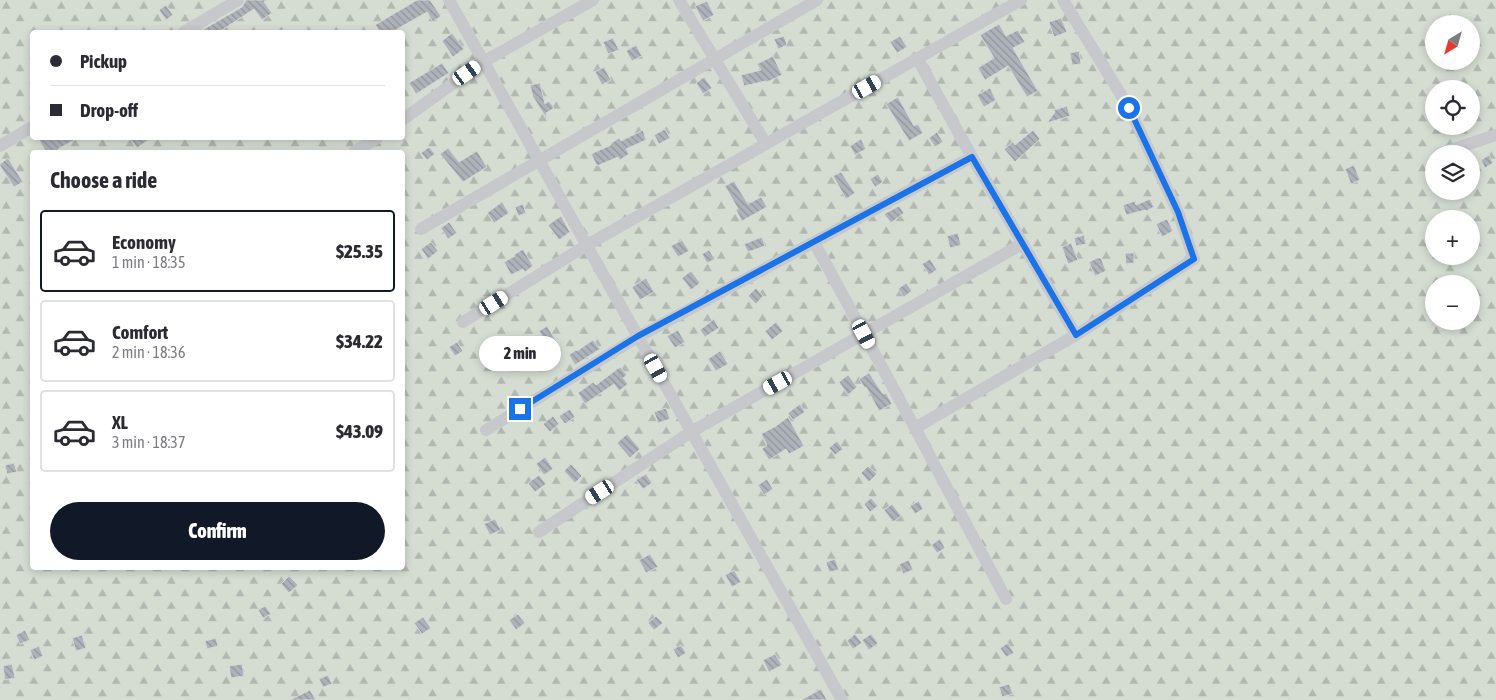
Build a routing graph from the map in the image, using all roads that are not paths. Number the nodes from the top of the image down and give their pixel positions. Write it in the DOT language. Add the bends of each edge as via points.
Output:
graph roads {
  1 [pos="238,0"];
  2 [pos="449,0"];
  3 [pos="594,0"];
  4 [pos="679,0"];
  5 [pos="817,0"];
  6 [pos="1021,0"];
  7 [pos="1063,0"];
  8 [pos="187,30"];
  9 [pos="917,58"];
  10 [pos="715,59"];
  11 [pos="483,62"];
  12 [pos="405,118"];
  13 [pos="30,128"];
  14 [pos="1496,135"];
  15 [pos="373,140"];
  16 [pos="766,144"];
  17 [pos="1466,145"];
  18 [pos="0,146"];
  19 [pos="357,150"];
  20 [pos="972,157"];
  21 [pos="539,160"];
  22 [pos="421,229"];
  23 [pos="814,242"];
  24 [pos="1022,244"];
  25 [pos="587,245"];
  26 [pos="463,322"];
  27 [pos="864,334"];
  28 [pos="1076,335"];
  29 [pos="638,336"];
  30 [pos="915,428"];
  31 [pos="486,430"];
  32 [pos="692,432"];
  33 [pos="539,532"];
  34 [pos="1006,599"];
  35 [pos="842,700"];
  1 -- 8 [label="street"];
  2 -- 11 [label="street"];
  3 -- 11 [label="street"];
  4 -- 10 [label="street"];
  5 -- 10 [label="street"];
  6 -- 9 [label="street"];
  7 -- 28 [label="street" via="1129,108 1178,212 1194,259"];
  9 -- 16 [label="street"];
  9 -- 20 [label="street"];
  10 -- 16 [label="street"];
  10 -- 21 [label="street"];
  11 -- 12 [label="street"];
  11 -- 21 [label="street"];
  13 -- 18 [label="street"];
  14 -- 17 [label="street"];
  15 -- 19 [label="street"];
  16 -- 25 [label="street"];
  20 -- 23 [label="street"];
  20 -- 24 [label="street"];
  21 -- 22 [label="street"];
  21 -- 25 [label="street"];
  23 -- 27 [label="street"];
  23 -- 29 [label="street"];
  24 -- 27 [label="street"];
  24 -- 28 [label="street"];
  25 -- 26 [label="street"];
  25 -- 29 [label="street"];
  27 -- 30 [label="street"];
  27 -- 32 [label="street"];
  28 -- 30 [label="street"];
  29 -- 31 [label="street"];
  29 -- 32 [label="street"];
  30 -- 34 [label="street"];
  32 -- 33 [label="street"];
  32 -- 35 [label="street"];
}
